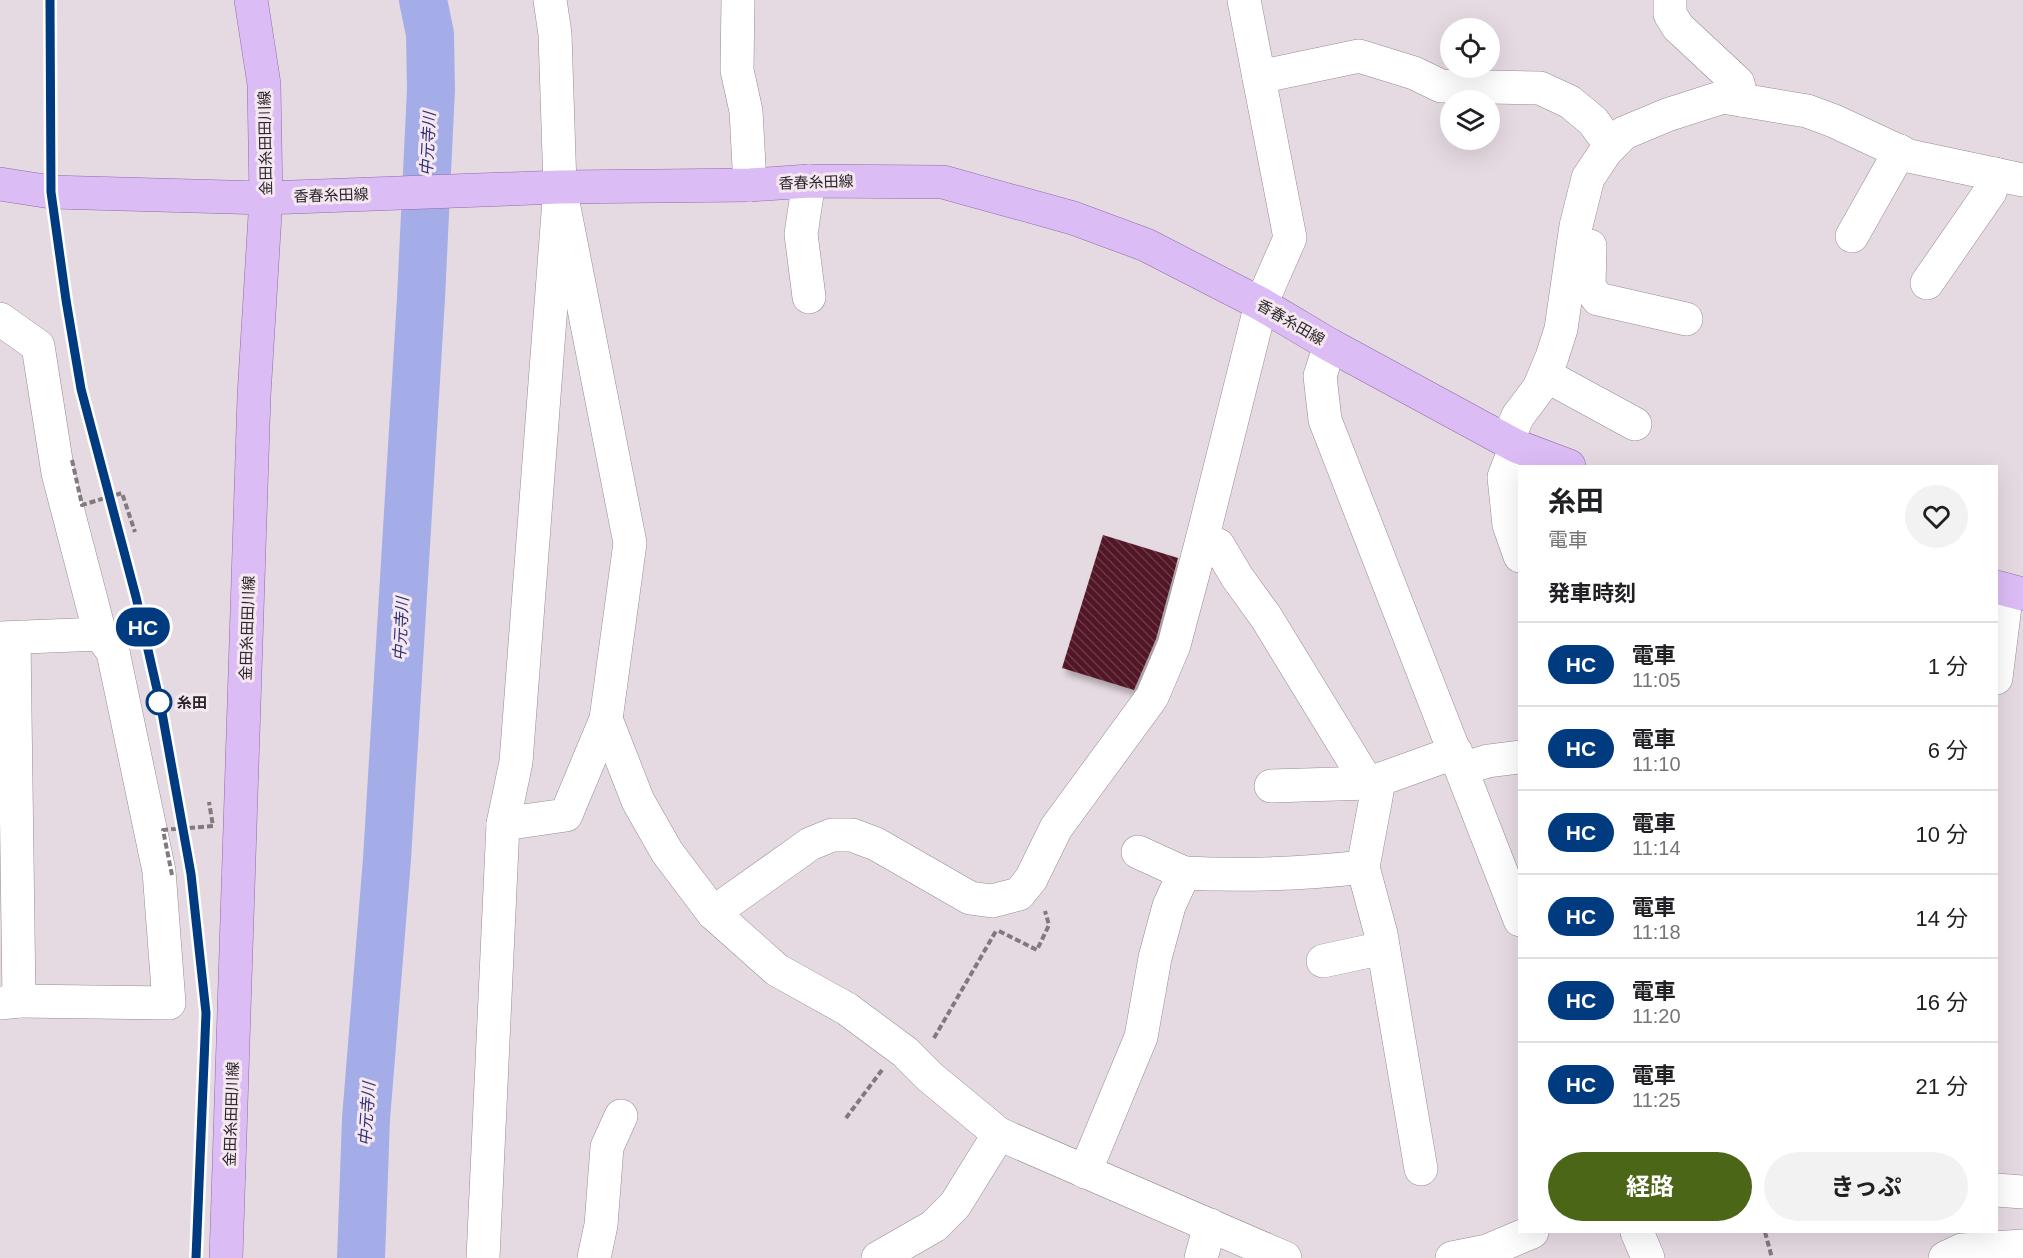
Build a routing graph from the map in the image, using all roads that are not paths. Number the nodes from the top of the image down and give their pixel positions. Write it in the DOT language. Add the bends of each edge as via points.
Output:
graph roads {
  1 [pos="252,0"];
  2 [pos="550,0"];
  3 [pos="738,0"];
  4 [pos="1244,0"];
  5 [pos="1670,0"];
  6 [pos="1259,77"];
  7 [pos="1742,100"];
  8 [pos="1611,146"];
  9 [pos="1900,151"];
  10 [pos="2009,177"];
  11 [pos="809,181"];
  12 [pos="0,184"];
  13 [pos="750,185"];
  14 [pos="560,187"];
  15 [pos="266,198"];
  16 [pos="1852,236"];
  17 [pos="1574,241"];
  18 [pos="1927,283"];
  19 [pos="809,297"];
  20 [pos="1261,304"];
  21 [pos="0,319"];
  22 [pos="1686,319"];
  23 [pos="1330,345"];
  24 [pos="1545,375"];
  25 [pos="1635,424"];
  26 [pos="1511,443"];
  27 [pos="1566,465"];
  28 [pos="1202,540"];
  29 [pos="1518,550"];
  30 [pos="2005,602"];
  31 [pos="100,634"];
  32 [pos="7,639"];
  33 [pos="1998,661"];
  34 [pos="606,719"];
  35 [pos="1518,757"];
  36 [pos="1459,761"];
  37 [pos="1370,783"];
  38 [pos="1270,786"];
  39 [pos="503,824"];
  40 [pos="1138,852"];
  41 [pos="1363,867"];
  42 [pos="1184,873"];
  43 [pos="713,913"];
  44 [pos="1518,915"];
  45 [pos="1383,948"];
  46 [pos="1323,961"];
  47 [pos="10,1002"];
  48 [pos="621,1116"];
  49 [pos="999,1134"];
  50 [pos="1421,1169"];
  51 [pos="1085,1172"];
  52 [pos="1998,1190"];
  53 [pos="2023,1192"];
  54 [pos="1210,1225"];
  55 [pos="1530,1233"];
  56 [pos="1637,1233"];
  57 [pos="2023,1246"];
  58 [pos="226,1258"];
  59 [pos="483,1258"];
  60 [pos="594,1258"];
  61 [pos="879,1258"];
  62 [pos="1201,1258"];
  63 [pos="1285,1258"];
  64 [pos="1452,1258"];
  65 [pos="1648,1258"];
  66 [pos="1945,1258"];
  1 -- 15 [label="main road, 金田糸田田川線" via="264,84"];
  2 -- 14 [label="street" via="555,34"];
  3 -- 13 [label="street" via="737,70 746,111"];
  4 -- 6 [label="street"];
  5 -- 7 [label="street" via="1670,14 1678,27 1738,83"];
  6 -- 8 [label="street" via="1359,56 1441,86 1540,88 1569,102 1593,121"];
  6 -- 20 [label="street" via="1290,237"];
  7 -- 8 [label="street" via="1724,97 1667,115 1624,133"];
  7 -- 9 [label="street" via="1807,111"];
  8 -- 17 [label="street" via="1588,178"];
  9 -- 10 [label="street"];
  9 -- 16 [label="street"];
  10 -- 18 [label="street" via="1990,192"];
  11 -- 13 [label="main road, 香春糸田線"];
  11 -- 19 [label="street" via="801,234"];
  11 -- 20 [label="main road, 香春糸田線" via="943,182 1073,218 1146,245"];
  12 -- 15 [label="main road, 香春糸田線" via="51,192"];
  13 -- 14 [label="main road, 香春糸田線"];
  14 -- 15 [label="main road, 香春糸田線"];
  14 -- 34 [label="street" via="630,543"];
  14 -- 39 [label="street" via="516,762"];
  15 -- 58 [label="main road, 金田糸田田川線" via="254,396"];
  17 -- 22 [label="street" via="1592,246 1588,287 1598,299"];
  17 -- 24 [label="street" via="1561,329"];
  20 -- 23 [label="main road, 香春糸田線"];
  20 -- 28 [label="street"];
  21 -- 31 [label="street" via="38,346 57,472"];
  23 -- 26 [label="main road, 香春糸田線"];
  23 -- 36 [label="street" via="1320,376 1325,420"];
  24 -- 25 [label="street"];
  24 -- 26 [label="street" via="1518,416"];
  26 -- 27 [label="main road, 香春糸田線"];
  26 -- 29 [label="street" via="1504,477 1509,525"];
  28 -- 37 [label="street" via="1218,546"];
  28 -- 43 [label="street" via="1174,645 1152,697 1056,828 1031,879 1013,896 992,901 970,898 876,844 852,835 832,835 810,844"];
  30 -- 33 [label="street"];
  31 -- 32 [label="street"];
  31 -- 47 [label="street" via="113,652 159,871 169,1003"];
  32 -- 47 [label="street"];
  34 -- 39 [label="street" via="566,815"];
  34 -- 43 [label="street" via="638,801 667,852"];
  35 -- 36 [label="street"];
  36 -- 37 [label="street"];
  36 -- 44 [label="street"];
  37 -- 38 [label="street"];
  37 -- 41 [label="street" via="1377,792"];
  39 -- 59 [label="street"];
  40 -- 42 [label="street"];
  41 -- 42 [label="street" via="1302,874"];
  41 -- 45 [label="street"];
  42 -- 51 [label="street" via="1169,906 1155,958 1141,1037"];
  43 -- 49 [label="street" via="777,970 847,1009 908,1056"];
  45 -- 46 [label="street"];
  45 -- 50 [label="street"];
  48 -- 60 [label="street" via="607,1147 601,1225"];
  49 -- 51 [label="street"];
  49 -- 61 [label="street" via="955,1205 934,1226"];
  51 -- 54 [label="street"];
  52 -- 53 [label="street"];
  54 -- 62 [label="street"];
  54 -- 63 [label="street"];
  55 -- 64 [label="street" via="1487,1251"];
  56 -- 65 [label="street"];
  57 -- 66 [label="street" via="1962,1250"];
}
